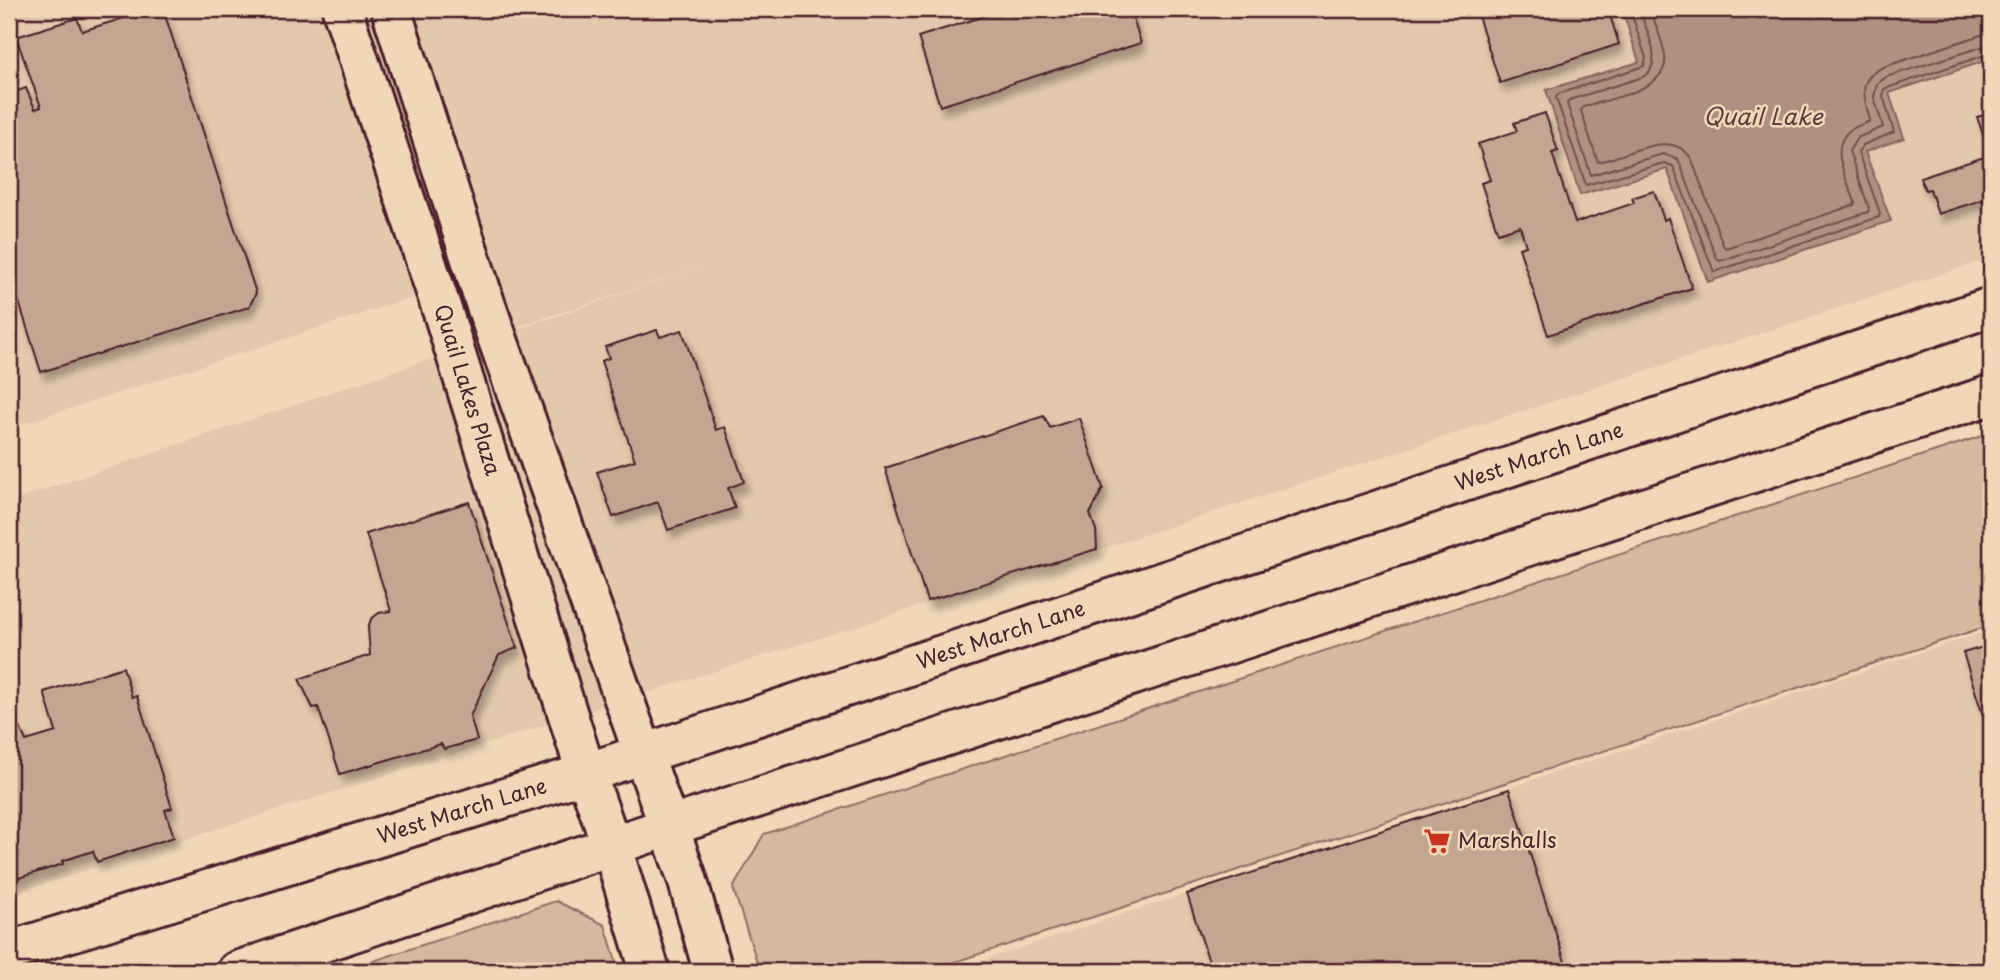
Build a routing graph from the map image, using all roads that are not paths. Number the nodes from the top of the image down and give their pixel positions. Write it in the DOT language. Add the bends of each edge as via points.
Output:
graph roads {
  1 [pos="342,9"];
  2 [pos="391,9"];
  3 [pos="1991,307"];
  4 [pos="1991,395"];
  5 [pos="643,753"];
  6 [pos="586,773"];
  7 [pos="668,827"];
  8 [pos="612,847"];
  9 [pos="9,951"];
  10 [pos="709,970"];
  11 [pos="237,971"];
  12 [pos="650,971"];
  1 -- 6 [label="main road, Quail Lakes Plaza" via="440,303"];
  2 -- 5 [label="main road, Quail Lakes Plaza" via="485,303"];
  3 -- 5 [label="main road, West March Lane"];
  4 -- 7 [label="main road"];
  5 -- 6 [label="main road, West March Lane"];
  5 -- 7 [label="main road, Quail Lakes Plaza"];
  6 -- 8 [label="main road, Quail Lakes Plaza"];
  6 -- 9 [label="main road, West March Lane"];
  7 -- 8 [label="main road"];
  7 -- 10 [label="main road, Quail Lakes Plaza" via="687,878"];
  8 -- 11 [label="main road"];
  8 -- 12 [label="main road, Quail Lakes Plaza"];
}
